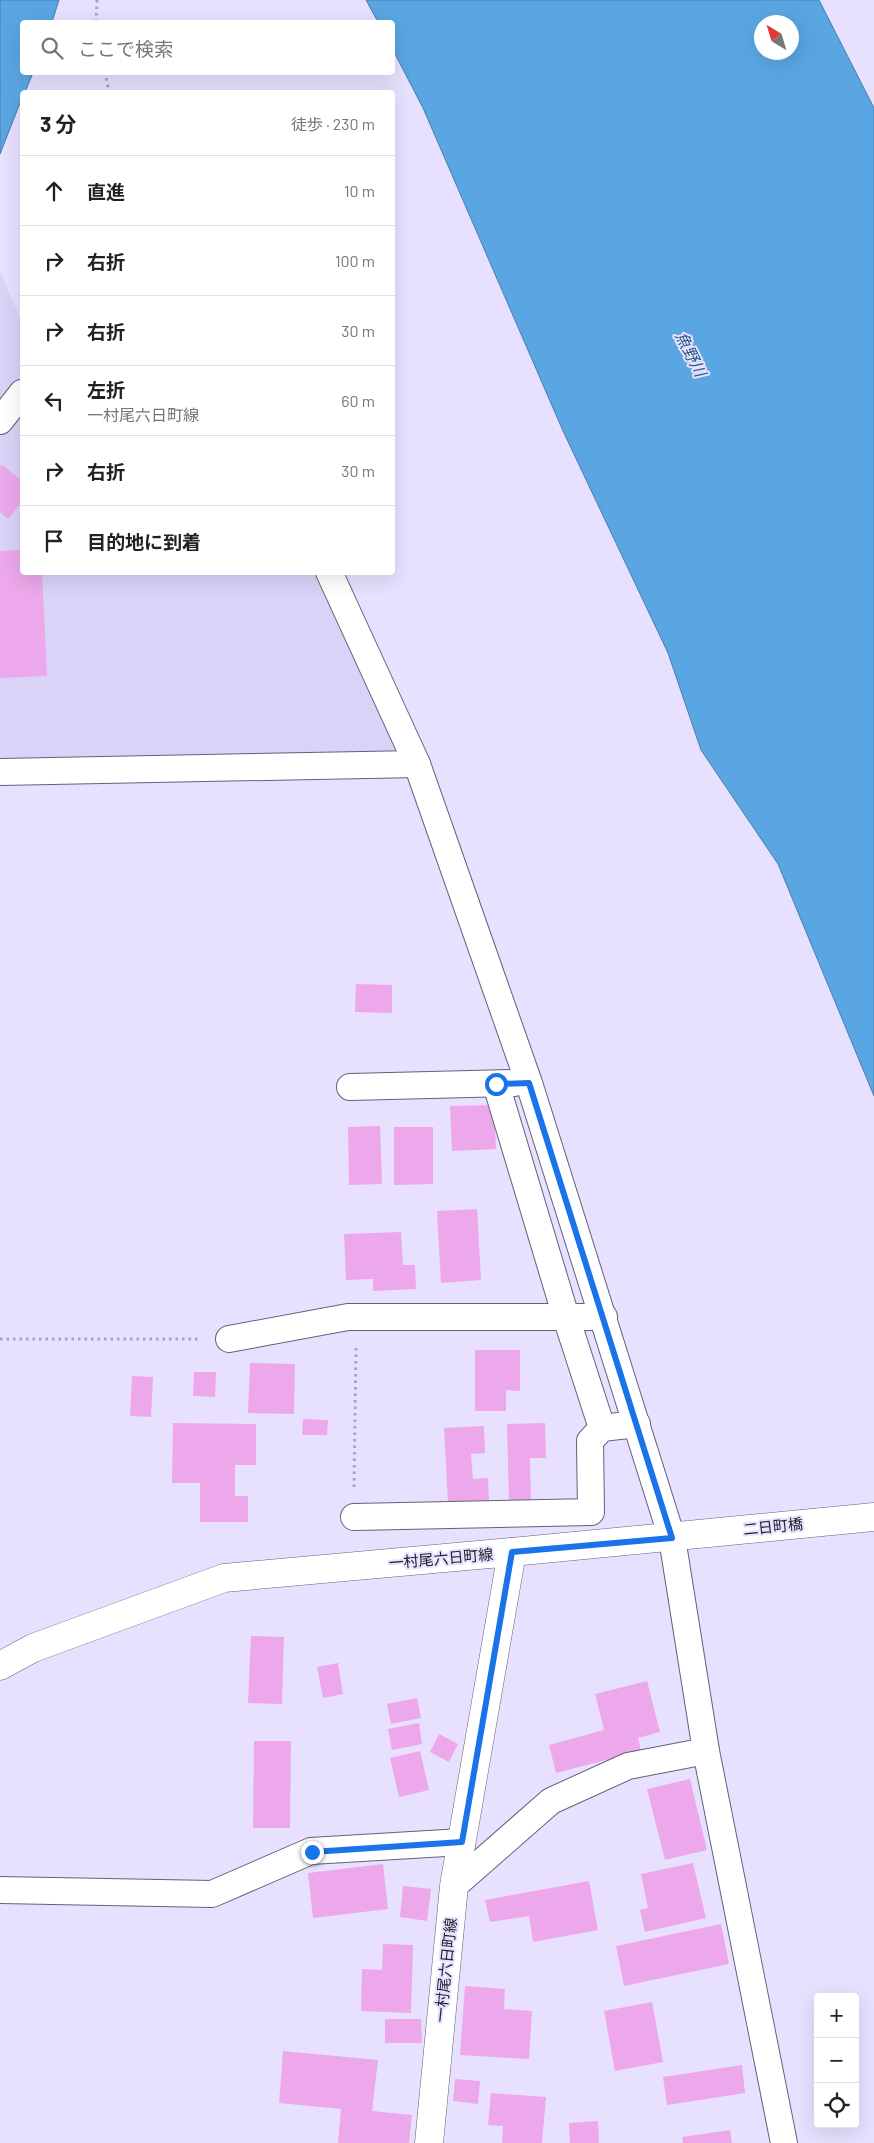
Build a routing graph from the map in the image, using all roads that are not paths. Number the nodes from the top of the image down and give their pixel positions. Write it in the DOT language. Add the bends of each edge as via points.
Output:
graph roads {
  1 [pos="20,395"];
  2 [pos="0,420"];
  3 [pos="330,575"];
  4 [pos="417,764"];
  5 [pos="0,772"];
  6 [pos="529,1083"];
  7 [pos="496,1084"];
  8 [pos="350,1087"];
  9 [pos="604,1317"];
  10 [pos="566,1318"];
  11 [pos="229,1339"];
  12 [pos="637,1424"];
  13 [pos="602,1428"];
  14 [pos="354,1517"];
  15 [pos="874,1517"];
  16 [pos="672,1538"];
  17 [pos="512,1552"];
  18 [pos="0,1666"];
  19 [pos="706,1751"];
  20 [pos="462,1842"];
  21 [pos="454,1886"];
  22 [pos="0,1890"];
  23 [pos="429,2143"];
  24 [pos="784,2143"];
  1 -- 2 [label="street"];
  3 -- 4 [label="street"];
  4 -- 5 [label="street"];
  4 -- 6 [label="street"];
  6 -- 7 [label="street"];
  6 -- 9 [label="street"];
  7 -- 8 [label="street"];
  7 -- 10 [label="street"];
  9 -- 10 [label="street"];
  9 -- 12 [label="street"];
  10 -- 11 [label="street" via="348,1317"];
  10 -- 13 [label="street"];
  12 -- 13 [label="street"];
  12 -- 16 [label="street"];
  13 -- 14 [label="street" via="590,1441 591,1512"];
  15 -- 16 [label="main road, 二日町橋"];
  16 -- 17 [label="main road, 二日町橋"];
  16 -- 19 [label="street"];
  17 -- 18 [label="main road, 一村尾六日町線" via="224,1578 33,1648"];
  17 -- 20 [label="main road, 一村尾六日町線"];
  19 -- 21 [label="street" via="628,1766 551,1801"];
  19 -- 24 [label="street"];
  20 -- 21 [label="main road, 一村尾六日町線"];
  20 -- 22 [label="street" via="312,1852 212,1894"];
  21 -- 23 [label="main road, 一村尾六日町線"];
}
